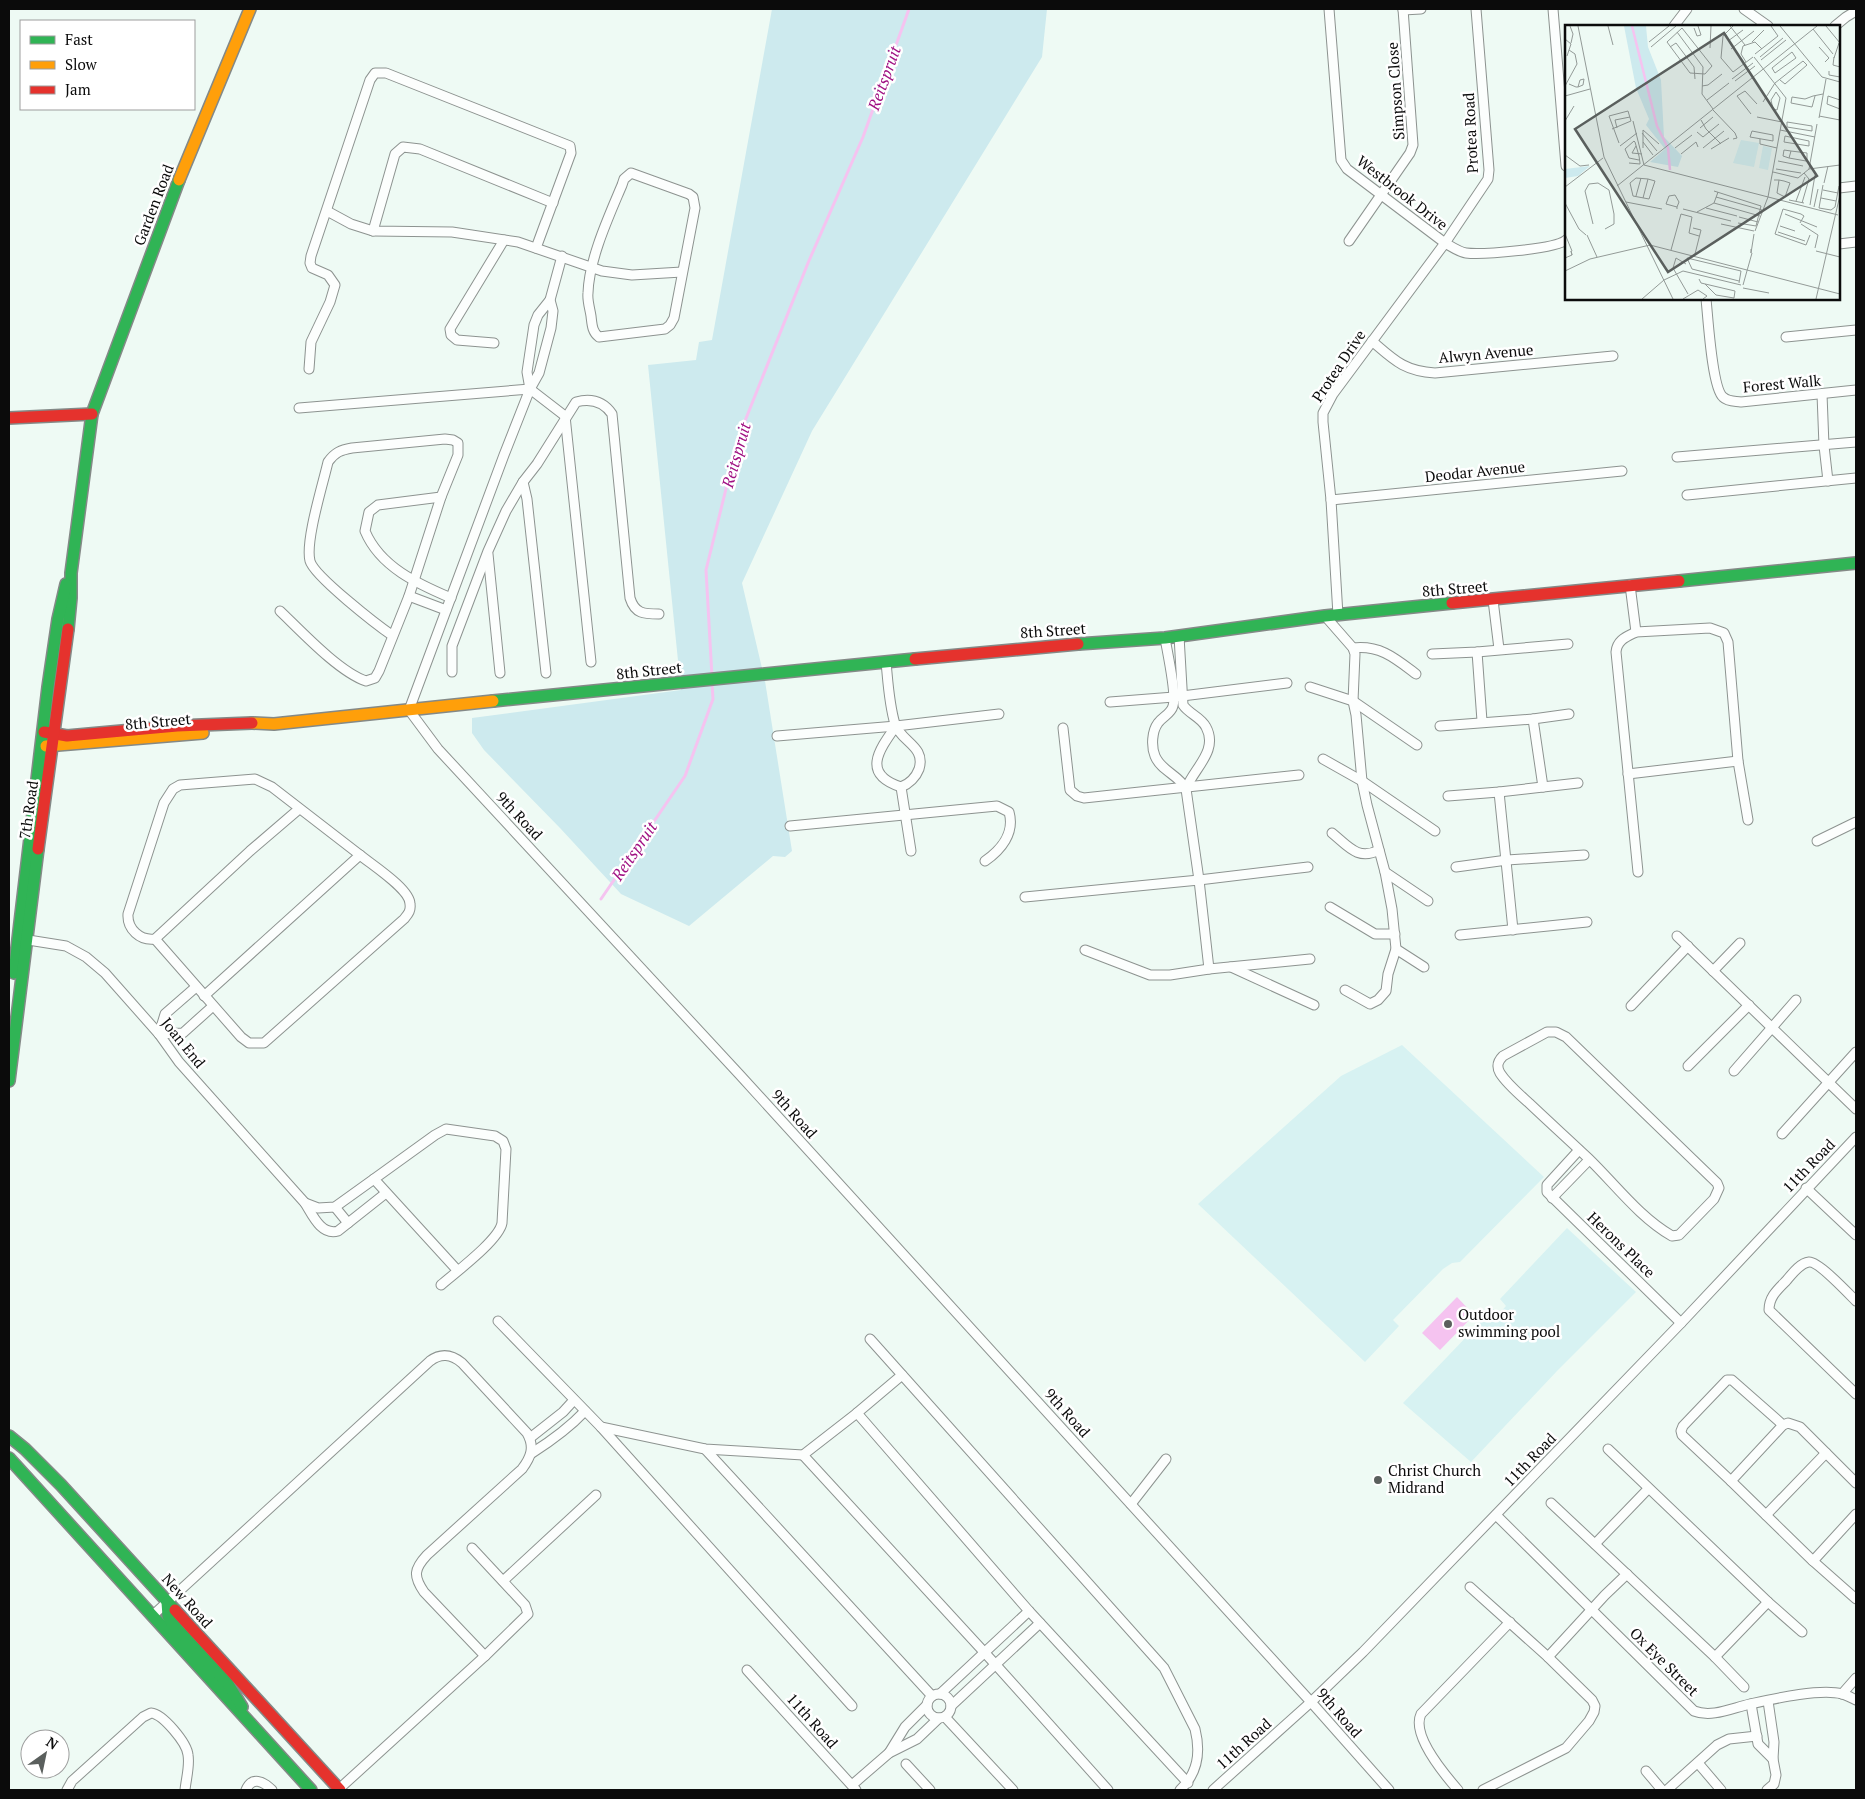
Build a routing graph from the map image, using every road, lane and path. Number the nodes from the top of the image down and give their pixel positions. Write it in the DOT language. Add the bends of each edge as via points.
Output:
graph roads {
  1 [pos="250,9"];
  2 [pos="1329,9"];
  3 [pos="1403,9"];
  4 [pos="1421,9"];
  5 [pos="1476,9"];
  6 [pos="1554,9"];
  7 [pos="1688,9"];
  8 [pos="1744,9"];
  9 [pos="1856,11"];
  10 [pos="1675,25"];
  11 [pos="1767,25"];
  12 [pos="1836,25"];
  13 [pos="1565,153"];
  14 [pos="1856,186"];
  15 [pos="1840,188"];
  16 [pos="1380,195"];
  17 [pos="553,203"];
  18 [pos="327,211"];
  19 [pos="372,231"];
  20 [pos="504,240"];
  21 [pos="1565,240"];
  22 [pos="1349,241"];
  23 [pos="1856,242"];
  24 [pos="1445,243"];
  25 [pos="1840,244"];
  26 [pos="536,248"];
  27 [pos="562,256"];
  28 [pos="592,267"];
  29 [pos="682,272"];
  30 [pos="550,300"];
  31 [pos="1706,300"];
  32 [pos="1856,330"];
  33 [pos="1786,337"];
  34 [pos="1372,341"];
  35 [pos="494,343"];
  36 [pos="1613,356"];
  37 [pos="309,368"];
  38 [pos="530,389"];
  39 [pos="1856,390"];
  40 [pos="1822,394"];
  41 [pos="300,408"];
  42 [pos="92,414"];
  43 [pos="565,416"];
  44 [pos="9,418"];
  45 [pos="1856,442"];
  46 [pos="1824,446"];
  47 [pos="1677,457"];
  48 [pos="1622,471"];
  49 [pos="1856,478"];
  50 [pos="1828,481"];
  51 [pos="523,482"];
  52 [pos="1687,494"];
  53 [pos="441,497"];
  54 [pos="1331,500"];
  55 [pos="488,551"];
  56 [pos="1856,562"];
  57 [pos="413,581"];
  58 [pos="1630,585"];
  59 [pos="409,596"];
  60 [pos="451,598"];
  61 [pos="1493,600"];
  62 [pos="446,610"];
  63 [pos="280,611"];
  64 [pos="658,614"];
  65 [pos="1338,615"];
  66 [pos="1326,616"];
  67 [pos="1636,632"];
  68 [pos="392,636"];
  69 [pos="1179,636"];
  70 [pos="1165,638"];
  71 [pos="1568,644"];
  72 [pos="1353,648"];
  73 [pos="1499,649"];
  74 [pos="1477,652"];
  75 [pos="1432,654"];
  76 [pos="591,662"];
  77 [pos="886,662"];
  78 [pos="452,672"];
  79 [pos="500,673"];
  80 [pos="546,673"];
  81 [pos="1416,674"];
  82 [pos="1287,683"];
  83 [pos="1310,687"];
  84 [pos="1178,696"];
  85 [pos="1353,701"];
  86 [pos="1110,702"];
  87 [pos="409,710"];
  88 [pos="999,714"];
  89 [pos="1569,714"];
  90 [pos="1533,719"];
  91 [pos="1482,721"];
  92 [pos="896,726"];
  93 [pos="1440,726"];
  94 [pos="1063,728"];
  95 [pos="777,736"];
  96 [pos="48,739"];
  97 [pos="1417,745"];
  98 [pos="1323,759"];
  99 [pos="1738,761"];
  100 [pos="1628,774"];
  101 [pos="1299,775"];
  102 [pos="1362,782"];
  103 [pos="1578,783"];
  104 [pos="901,787"];
  105 [pos="1543,787"];
  106 [pos="1186,789"];
  107 [pos="1499,792"];
  108 [pos="1448,796"];
  109 [pos="299,809"];
  110 [pos="906,816"];
  111 [pos="1748,820"];
  112 [pos="1856,822"];
  113 [pos="790,826"];
  114 [pos="1435,831"];
  115 [pos="1332,833"];
  116 [pos="1817,841"];
  117 [pos="1379,850"];
  118 [pos="911,851"];
  119 [pos="360,855"];
  120 [pos="1584,855"];
  121 [pos="1507,860"];
  122 [pos="985,861"];
  123 [pos="1308,867"];
  124 [pos="1456,867"];
  125 [pos="1385,872"];
  126 [pos="1638,872"];
  127 [pos="1199,880"];
  128 [pos="1025,897"];
  129 [pos="1428,901"];
  130 [pos="1330,907"];
  131 [pos="1587,922"];
  132 [pos="1513,930"];
  133 [pos="1395,934"];
  134 [pos="1460,935"];
  135 [pos="1677,936"];
  136 [pos="155,938"];
  137 [pos="22,939"];
  138 [pos="1740,943"];
  139 [pos="1688,946"];
  140 [pos="1396,949"];
  141 [pos="1085,950"];
  142 [pos="1310,959"];
  143 [pos="1231,967"];
  144 [pos="1424,968"];
  145 [pos="1208,969"];
  146 [pos="1714,971"];
  147 [pos="196,987"];
  148 [pos="1345,990"];
  149 [pos="204,996"];
  150 [pos="1796,1000"];
  151 [pos="1314,1005"];
  152 [pos="1749,1005"];
  153 [pos="213,1006"];
  154 [pos="1631,1006"];
  155 [pos="9,1021"];
  156 [pos="1772,1027"];
  157 [pos="159,1034"];
  158 [pos="1856,1052"];
  159 [pos="1688,1066"];
  160 [pos="1734,1070"];
  161 [pos="9,1081"];
  162 [pos="1829,1082"];
  163 [pos="1856,1109"];
  164 [pos="1782,1134"];
  165 [pos="1856,1137"];
  166 [pos="1579,1150"];
  167 [pos="1589,1160"];
  168 [pos="374,1179"];
  169 [pos="1806,1188"];
  170 [pos="386,1193"];
  171 [pos="1552,1198"];
  172 [pos="305,1203"];
  173 [pos="335,1207"];
  174 [pos="348,1224"];
  175 [pos="1856,1235"];
  176 [pos="458,1271"];
  177 [pos="441,1285"];
  178 [pos="1856,1301"];
  179 [pos="498,1321"];
  180 [pos="1681,1323"];
  181 [pos="870,1339"];
  182 [pos="902,1375"];
  183 [pos="1856,1394"];
  184 [pos="574,1400"];
  185 [pos="585,1411"];
  186 [pos="857,1413"];
  187 [pos="1783,1425"];
  188 [pos="601,1427"];
  189 [pos="9,1436"];
  190 [pos="530,1438"];
  191 [pos="705,1449"];
  192 [pos="1608,1449"];
  193 [pos="532,1453"];
  194 [pos="1826,1453"];
  195 [pos="803,1455"];
  196 [pos="1166,1459"];
  197 [pos="12,1462"];
  198 [pos="1730,1481"];
  199 [pos="1856,1484"];
  200 [pos="1648,1489"];
  201 [pos="596,1495"];
  202 [pos="1551,1503"];
  203 [pos="1131,1504"];
  204 [pos="1856,1514"];
  205 [pos="1496,1515"];
  206 [pos="1766,1516"];
  207 [pos="1595,1544"];
  208 [pos="472,1548"];
  209 [pos="1813,1561"];
  210 [pos="1626,1574"];
  211 [pos="503,1581"];
  212 [pos="1470,1587"];
  213 [pos="1856,1599"];
  214 [pos="167,1602"];
  215 [pos="1768,1602"];
  216 [pos="1591,1609"];
  217 [pos="1029,1611"];
  218 [pos="152,1616"];
  219 [pos="1510,1622"];
  220 [pos="1040,1624"];
  221 [pos="1802,1632"];
  222 [pos="985,1653"];
  223 [pos="485,1656"];
  224 [pos="1548,1657"];
  225 [pos="1715,1657"];
  226 [pos="996,1665"];
  227 [pos="747,1670"];
  228 [pos="1856,1678"];
  229 [pos="1744,1687"];
  230 [pos="1842,1694"];
  231 [pos="933,1698"];
  232 [pos="1856,1700"];
  233 [pos="1768,1701"];
  234 [pos="1311,1702"];
  235 [pos="1751,1704"];
  236 [pos="852,1706"];
  237 [pos="951,1706"];
  238 [pos="942,1717"];
  239 [pos="250,1723"];
  240 [pos="1757,1736"];
  241 [pos="889,1753"];
  242 [pos="1773,1759"];
  243 [pos="1698,1763"];
  244 [pos="906,1764"];
  245 [pos="1646,1771"];
  246 [pos="1188,1783"];
  247 [pos="854,1788"];
  248 [pos="339,1789"];
  249 [pos="67,1790"];
  250 [pos="185,1790"];
  251 [pos="246,1790"];
  252 [pos="272,1790"];
  253 [pos="311,1790"];
  254 [pos="930,1790"];
  255 [pos="1013,1790"];
  256 [pos="1108,1790"];
  257 [pos="1180,1790"];
  258 [pos="1213,1790"];
  259 [pos="1389,1790"];
  260 [pos="1458,1790"];
  261 [pos="1483,1790"];
  262 [pos="1662,1790"];
  263 [pos="1667,1790"];
  264 [pos="1721,1790"];
  265 [pos="1767,1790"];
  1 -- 42 [label="street, Garden Road" via="173,195"];
  2 -- 16 [label="street, Westbrook Drive" via="1341,160 1347,169"];
  3 -- 4 [label="street"];
  3 -- 16 [label="street, Simpson Close" via="1414,145"];
  5 -- 24 [label="street, Protea Road" via="1490,170 1485,187"];
  6 -- 13 [label="street"];
  7 -- 10 [label="street"];
  8 -- 11 [label="street"];
  9 -- 12 [label="street"];
  14 -- 15 [label="street"];
  16 -- 22 [label="street, Simpson Close"];
  16 -- 24 [label="street, Westbrook Drive"];
  17 -- 18 [label="street" via="571,153 570,146 379,72 370,80"];
  17 -- 19 [label="street" via="420,149 403,146 395,154"];
  17 -- 26 [label="street"];
  18 -- 19 [label="street"];
  18 -- 37 [label="street" via="310,263 315,270 328,275 335,285 312,342"];
  19 -- 20 [label="street" via="452,232"];
  20 -- 26 [label="street"];
  20 -- 35 [label="street" via="450,329 450,335 457,340"];
  21 -- 24 [label="street, Westbrook Drive" via="1552,246 1468,254"];
  23 -- 25 [label="street"];
  24 -- 34 [label="street, Protea Drive"];
  26 -- 27 [label="street"];
  27 -- 28 [label="street"];
  27 -- 30 [label="street"];
  28 -- 29 [label="street" via="632,275"];
  28 -- 29 [label="street" via="588,294 592,325 599,337 665,329 674,318"];
  28 -- 29 [label="street" via="624,179 631,173 693,197 695,208"];
  30 -- 38 [label="street" via="553,311 551,328 539,373"];
  30 -- 38 [label="street" via="534,325 527,372"];
  31 -- 40 [label="street, Forest Walk" via="1716,379 1724,399 1741,402"];
  32 -- 33 [label="street"];
  34 -- 36 [label="street, Alwyn Avenue" via="1403,366 1435,373"];
  34 -- 54 [label="street, Protea Drive" via="1323,413"];
  38 -- 41 [label="street"];
  38 -- 43 [label="street"];
  38 -- 60 [label="street"];
  39 -- 40 [label="street, Forest Walk"];
  40 -- 46 [label="street"];
  42 -- 44 [label="street"];
  42 -- 96 [label="street, 7th Road" via="71,573 68,627"];
  43 -- 51 [label="street"];
  43 -- 64 [label="street" via="576,402 584,400 593,400 612,414 630,598 638,612"];
  43 -- 76 [label="street"];
  45 -- 46 [label="street"];
  46 -- 47 [label="street"];
  46 -- 50 [label="street"];
  48 -- 54 [label="street, Deodar Avenue"];
  49 -- 50 [label="street"];
  50 -- 52 [label="street"];
  51 -- 55 [label="street"];
  51 -- 80 [label="street"];
  53 -- 57 [label="street"];
  53 -- 57 [label="street" via="378,505 367,518 365,531 373,546"];
  53 -- 68 [label="street" via="458,455 458,443 453,440 340,450 328,462 312,533 310,562 345,598"];
  54 -- 65 [label="street, Protea Drive"];
  55 -- 78 [label="street" via="452,646"];
  55 -- 79 [label="street"];
  56 -- 58 [label="street, 8th Street"];
  57 -- 59 [label="street"];
  57 -- 60 [label="street"];
  58 -- 61 [label="street, 8th Street"];
  58 -- 67 [label="street"];
  59 -- 62 [label="street"];
  59 -- 68 [label="street"];
  60 -- 62 [label="street"];
  61 -- 65 [label="street, 8th Street"];
  61 -- 73 [label="street"];
  62 -- 87 [label="street"];
  63 -- 68 [label="street" via="321,650 366,681 376,677"];
  65 -- 66 [label="street, 8th Street"];
  66 -- 69 [label="street, 8th Street"];
  66 -- 72 [label="street"];
  67 -- 99 [label="street" via="1710,628 1724,633 1728,642"];
  67 -- 100 [label="street" via="1616,646"];
  69 -- 70 [label="street, 8th Street"];
  69 -- 84 [label="street"];
  70 -- 77 [label="street, 8th Street" via="1028,647"];
  70 -- 84 [label="street"];
  71 -- 73 [label="street"];
  72 -- 81 [label="street" via="1365,647 1384,652"];
  72 -- 85 [label="street" via="1356,663"];
  73 -- 74 [label="street"];
  74 -- 75 [label="street"];
  74 -- 91 [label="street"];
  77 -- 87 [label="street, 8th Street"];
  77 -- 92 [label="street"];
  82 -- 84 [label="street"];
  83 -- 85 [label="street"];
  84 -- 86 [label="street"];
  84 -- 106 [label="street" via="1186,709 1206,726 1209,735 1207,752"];
  84 -- 106 [label="street" via="1173,707 1158,722 1153,749 1159,763 1179,778"];
  85 -- 97 [label="street"];
  85 -- 102 [label="street"];
  87 -- 96 [label="street, 8th Street" via="274,724 177,726"];
  87 -- 203 [label="street, 9th Road" via="438,749"];
  88 -- 92 [label="street"];
  89 -- 90 [label="street"];
  90 -- 91 [label="street"];
  90 -- 105 [label="street"];
  91 -- 93 [label="street"];
  92 -- 95 [label="street"];
  92 -- 104 [label="street" via="920,756 918,772"];
  92 -- 104 [label="street" via="880,749 876,763 882,777"];
  94 -- 106 [label="street" via="1070,790 1077,796 1092,798"];
  96 -- 137 [label="street, 7th Road"];
  98 -- 102 [label="street"];
  99 -- 100 [label="street"];
  99 -- 111 [label="street"];
  100 -- 126 [label="street"];
  101 -- 106 [label="street"];
  102 -- 114 [label="street"];
  102 -- 117 [label="street"];
  103 -- 105 [label="street"];
  104 -- 110 [label="street"];
  105 -- 107 [label="street"];
  106 -- 127 [label="street"];
  107 -- 108 [label="street"];
  107 -- 121 [label="street"];
  109 -- 119 [label="street"];
  109 -- 136 [label="street"];
  109 -- 136 [label="street" via="272,787 255,779 187,784 173,789 164,804 128,914 132,930 147,938"];
  110 -- 113 [label="street"];
  110 -- 118 [label="street"];
  110 -- 122 [label="street" via="996,806 1008,811 1011,821 1006,841"];
  112 -- 116 [label="street"];
  115 -- 117 [label="street" via="1359,854"];
  117 -- 125 [label="street"];
  119 -- 149 [label="street"];
  119 -- 153 [label="street" via="409,898 410,912 404,919 264,1043 249,1043"];
  120 -- 121 [label="street"];
  121 -- 124 [label="street"];
  121 -- 132 [label="street"];
  123 -- 127 [label="street"];
  125 -- 129 [label="street"];
  125 -- 133 [label="street"];
  127 -- 128 [label="street"];
  127 -- 145 [label="street"];
  130 -- 133 [label="street" via="1375,934"];
  131 -- 132 [label="street"];
  132 -- 134 [label="street"];
  133 -- 140 [label="street"];
  135 -- 139 [label="street"];
  136 -- 147 [label="street"];
  137 -- 155 [label="street, 7th Road"];
  137 -- 157 [label="street, Joan End" via="66,946 86,957 105,973"];
  137 -- 161 [label="street, 7th Road"];
  138 -- 146 [label="street"];
  139 -- 146 [label="street"];
  139 -- 154 [label="street"];
  140 -- 144 [label="street"];
  140 -- 148 [label="street" via="1388,974 1388,988 1378,1000 1370,1004"];
  141 -- 145 [label="street" via="1150,975"];
  142 -- 143 [label="street"];
  143 -- 145 [label="street"];
  143 -- 151 [label="street"];
  146 -- 152 [label="street"];
  147 -- 149 [label="street"];
  147 -- 157 [label="street" via="165,1014"];
  149 -- 153 [label="street"];
  150 -- 156 [label="street"];
  152 -- 156 [label="street"];
  152 -- 159 [label="street"];
  153 -- 157 [label="street" via="183,1033"];
  156 -- 160 [label="street"];
  156 -- 162 [label="street"];
  157 -- 172 [label="street, Joan End" via="179,1062"];
  158 -- 162 [label="street"];
  162 -- 163 [label="street"];
  162 -- 164 [label="street"];
  165 -- 169 [label="street, 11th Road"];
  166 -- 167 [label="street"];
  166 -- 167 [label="street" via="1499,1071 1499,1060 1503,1056 1547,1032 1566,1037 1708,1172 1719,1188 1714,1199 1679,1235 1672,1236 1658,1228"];
  166 -- 171 [label="street, Herons Place" via="1547,1185 1546,1192"];
  167 -- 171 [label="street"];
  168 -- 170 [label="street"];
  168 -- 173 [label="street"];
  168 -- 176 [label="street" via="446,1129 495,1136 503,1141 506,1149 501,1228"];
  169 -- 175 [label="street"];
  169 -- 180 [label="street, 11th Road"];
  170 -- 174 [label="street"];
  170 -- 176 [label="street"];
  171 -- 180 [label="street, Herons Place"];
  172 -- 173 [label="street" via="318,1208"];
  172 -- 174 [label="street, Joan End" via="327,1231 338,1231"];
  173 -- 174 [label="street"];
  176 -- 177 [label="street"];
  178 -- 183 [label="street" via="1823,1269 1814,1262 1808,1262 1800,1266 1769,1302 1769,1310"];
  179 -- 184 [label="street"];
  180 -- 205 [label="street, 11th Road"];
  181 -- 182 [label="street"];
  182 -- 186 [label="street"];
  182 -- 246 [label="street" via="1164,1668 1197,1738 1195,1770"];
  184 -- 185 [label="street"];
  184 -- 190 [label="street"];
  185 -- 188 [label="street"];
  185 -- 193 [label="street"];
  186 -- 195 [label="street"];
  186 -- 217 [label="street"];
  187 -- 194 [label="street" via="1788,1423 1800,1427"];
  187 -- 198 [label="street"];
  187 -- 198 [label="street" via="1732,1380 1727,1380 1714,1393 1681,1431"];
  188 -- 191 [label="street"];
  188 -- 236 [label="street"];
  189 -- 214 [label="street, New Road" via="61,1484"];
  190 -- 193 [label="street"];
  190 -- 214 [label="street" via="458,1359 447,1355 436,1357"];
  191 -- 195 [label="street"];
  191 -- 231 [label="street"];
  192 -- 200 [label="street"];
  193 -- 223 [label="street" via="522,1469 427,1555 417,1569 418,1583 424,1592"];
  194 -- 199 [label="street"];
  194 -- 206 [label="street"];
  195 -- 222 [label="street"];
  196 -- 203 [label="street"];
  197 -- 218 [label="street"];
  198 -- 206 [label="street"];
  200 -- 207 [label="street"];
  200 -- 215 [label="street"];
  201 -- 211 [label="street"];
  202 -- 207 [label="street"];
  203 -- 234 [label="street, 9th Road"];
  204 -- 209 [label="street"];
  205 -- 216 [label="street, Ox Eye Street"];
  205 -- 234 [label="street, 11th Road"];
  206 -- 209 [label="street"];
  207 -- 210 [label="street"];
  208 -- 211 [label="street"];
  209 -- 213 [label="street"];
  210 -- 216 [label="street"];
  210 -- 225 [label="street"];
  211 -- 223 [label="street" via="525,1605 528,1614"];
  212 -- 219 [label="street"];
  214 -- 218 [label="street"];
  214 -- 239 [label="street" via="171,1622 228,1684"];
  214 -- 248 [label="street, New Road"];
  215 -- 221 [label="street"];
  215 -- 225 [label="street"];
  216 -- 224 [label="street"];
  216 -- 235 [label="street, Ox Eye Street" via="1694,1711 1710,1714"];
  217 -- 220 [label="street"];
  217 -- 222 [label="street"];
  218 -- 239 [label="street"];
  219 -- 224 [label="street"];
  219 -- 260 [label="street" via="1420,1714 1418,1720 1436,1764"];
  220 -- 226 [label="street"];
  220 -- 246 [label="street"];
  222 -- 226 [label="street"];
  222 -- 231 [label="street"];
  223 -- 248 [label="street"];
  224 -- 261 [label="street" via="1592,1700 1594,1712 1566,1748"];
  225 -- 229 [label="street"];
  226 -- 237 [label="street"];
  226 -- 256 [label="street"];
  227 -- 247 [label="street, 11th Road"];
  228 -- 230 [label="street"];
  230 -- 232 [label="street, Ox Eye Street"];
  230 -- 233 [label="street, Ox Eye Street" via="1811,1693"];
  231 -- 237 [label="street" via="949,1699"];
  231 -- 238 [label="street" via="930,1714"];
  231 -- 241 [label="street" via="905,1727"];
  233 -- 235 [label="street, Ox Eye Street"];
  233 -- 242 [label="street"];
  234 -- 258 [label="street, 11th Road"];
  234 -- 259 [label="street, 9th Road"];
  235 -- 240 [label="street"];
  237 -- 238 [label="street" via="950,1712"];
  238 -- 241 [label="street" via="917,1739"];
  238 -- 255 [label="street"];
  239 -- 253 [label="street"];
  240 -- 242 [label="street" via="1758,1744"];
  240 -- 243 [label="street" via="1725,1740"];
  241 -- 247 [label="street"];
  242 -- 265 [label="street" via="1775,1781"];
  243 -- 263 [label="street"];
  243 -- 264 [label="street"];
  244 -- 254 [label="street"];
  245 -- 262 [label="street"];
  246 -- 257 [label="street"];
  249 -- 250 [label="street" via="72,1781 142,1716 151,1713 163,1718 187,1748"];
  251 -- 252 [label="street" via="256,1780"];
}
